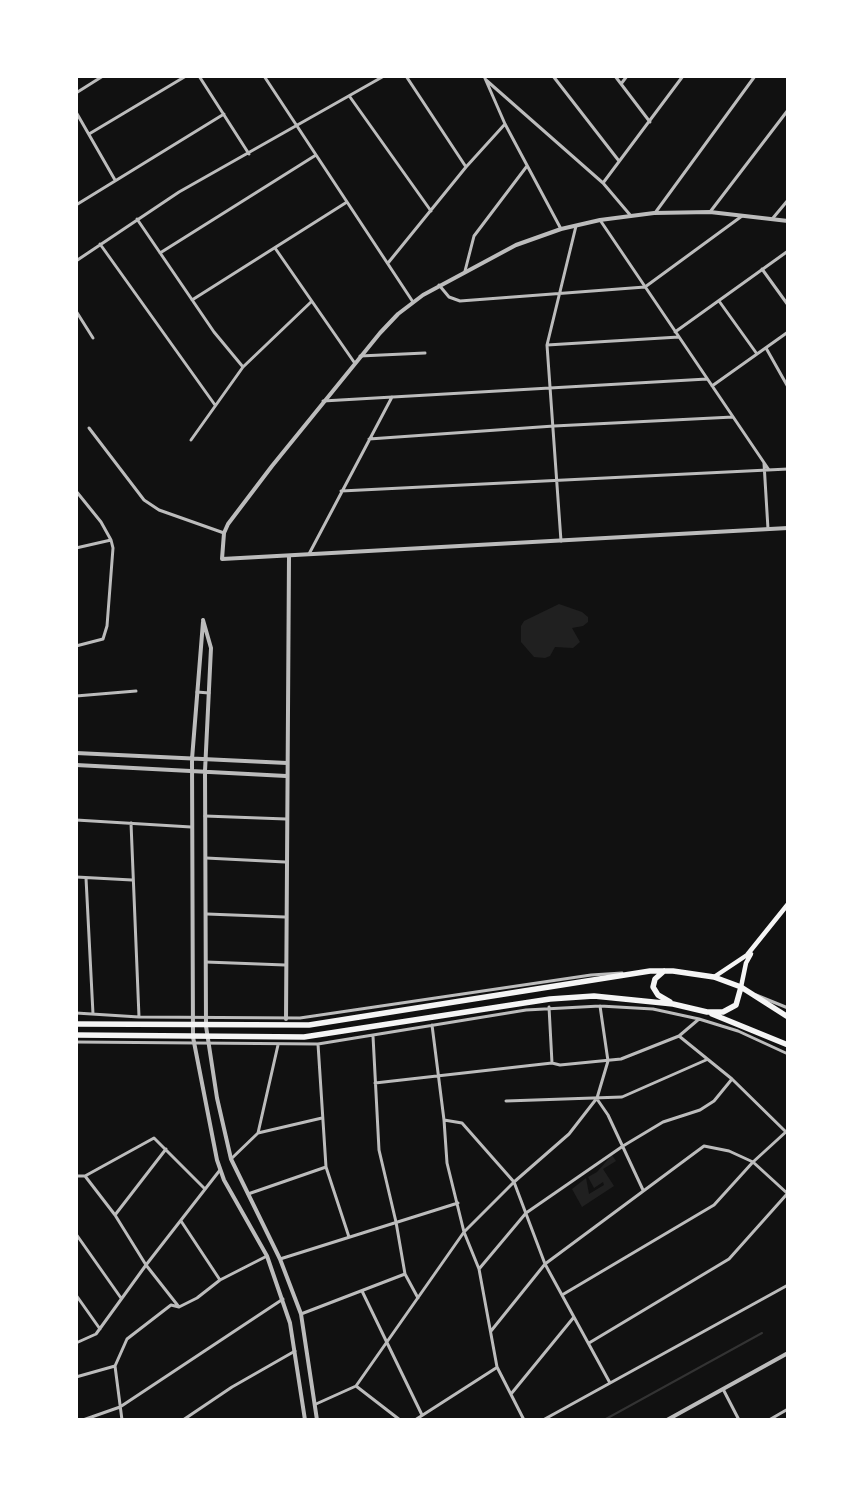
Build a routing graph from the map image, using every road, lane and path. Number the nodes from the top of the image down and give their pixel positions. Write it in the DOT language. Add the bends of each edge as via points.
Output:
graph roads {
  1 [pos="103,76"];
  2 [pos="186,76"];
  3 [pos="199,76"];
  4 [pos="265,76"];
  5 [pos="384,76"];
  6 [pos="406,76"];
  7 [pos="484,76"];
  8 [pos="553,76"];
  9 [pos="615,76"];
  10 [pos="627,76"];
  11 [pos="683,76"];
  12 [pos="755,76"];
  13 [pos="486,80"];
  14 [pos="620,84"];
  15 [pos="76,93"];
  16 [pos="350,97"];
  17 [pos="788,110"];
  18 [pos="76,112"];
  19 [pos="224,114"];
  20 [pos="650,122"];
  21 [pos="506,124"];
  22 [pos="296,126"];
  23 [pos="88,134"];
  24 [pos="249,154"];
  25 [pos="316,154"];
  26 [pos="619,161"];
  27 [pos="527,166"];
  28 [pos="466,167"];
  29 [pos="115,180"];
  30 [pos="603,184"];
  31 [pos="788,200"];
  32 [pos="347,202"];
  33 [pos="76,205"];
  34 [pos="431,211"];
  35 [pos="710,212"];
  36 [pos="654,213"];
  37 [pos="631,216"];
  38 [pos="742,216"];
  39 [pos="773,218"];
  40 [pos="137,219"];
  41 [pos="600,220"];
  42 [pos="788,221"];
  43 [pos="576,226"];
  44 [pos="561,229"];
  45 [pos="100,244"];
  46 [pos="274,248"];
  47 [pos="788,251"];
  48 [pos="160,253"];
  49 [pos="76,261"];
  50 [pos="388,263"];
  51 [pos="762,269"];
  52 [pos="466,271"];
  53 [pos="439,286"];
  54 [pos="645,287"];
  55 [pos="560,293"];
  56 [pos="192,300"];
  57 [pos="719,301"];
  58 [pos="311,302"];
  59 [pos="413,302"];
  60 [pos="788,305"];
  61 [pos="76,312"];
  62 [pos="675,332"];
  63 [pos="788,332"];
  64 [pos="679,337"];
  65 [pos="94,338"];
  66 [pos="547,345"];
  67 [pos="766,348"];
  68 [pos="425,353"];
  69 [pos="757,354"];
  70 [pos="360,356"];
  71 [pos="354,362"];
  72 [pos="243,367"];
  73 [pos="707,379"];
  74 [pos="712,386"];
  75 [pos="788,387"];
  76 [pos="551,388"];
  77 [pos="392,397"];
  78 [pos="323,401"];
  79 [pos="215,405"];
  80 [pos="733,417"];
  81 [pos="554,426"];
  82 [pos="89,428"];
  83 [pos="190,440"];
  84 [pos="369,440"];
  85 [pos="788,469"];
  86 [pos="766,470"];
  87 [pos="558,479"];
  88 [pos="341,490"];
  89 [pos="76,492"];
  90 [pos="788,528"];
  91 [pos="768,529"];
  92 [pos="224,533"];
  93 [pos="111,540"];
  94 [pos="561,541"];
  95 [pos="76,548"];
  96 [pos="309,554"];
  97 [pos="288,556"];
  98 [pos="76,646"];
  99 [pos="136,691"];
  100 [pos="196,692"];
  101 [pos="209,693"];
  102 [pos="76,696"];
  103 [pos="76,753"];
  104 [pos="206,759"];
  105 [pos="192,760"];
  106 [pos="287,763"];
  107 [pos="76,765"];
  108 [pos="192,771"];
  109 [pos="205,772"];
  110 [pos="286,776"];
  111 [pos="205,816"];
  112 [pos="286,819"];
  113 [pos="76,820"];
  114 [pos="130,823"];
  115 [pos="191,826"];
  116 [pos="206,858"];
  117 [pos="285,862"];
  118 [pos="76,877"];
  119 [pos="86,878"];
  120 [pos="132,880"];
  121 [pos="788,904"];
  122 [pos="207,914"];
  123 [pos="285,917"];
  124 [pos="754,948"];
  125 [pos="206,962"];
  126 [pos="285,965"];
  127 [pos="650,971"];
  128 [pos="664,971"];
  129 [pos="714,977"];
  130 [pos="741,987"];
  131 [pos="750,993"];
  132 [pos="673,1004"];
  133 [pos="600,1006"];
  134 [pos="549,1007"];
  135 [pos="788,1008"];
  136 [pos="707,1012"];
  137 [pos="76,1013"];
  138 [pos="93,1014"];
  139 [pos="139,1017"];
  140 [pos="788,1017"];
  141 [pos="192,1018"];
  142 [pos="206,1018"];
  143 [pos="286,1019"];
  144 [pos="698,1019"];
  145 [pos="76,1024"];
  146 [pos="432,1025"];
  147 [pos="192,1026"];
  148 [pos="206,1026"];
  149 [pos="76,1034"];
  150 [pos="373,1036"];
  151 [pos="679,1036"];
  152 [pos="208,1037"];
  153 [pos="194,1040"];
  154 [pos="76,1042"];
  155 [pos="209,1044"];
  156 [pos="318,1044"];
  157 [pos="278,1045"];
  158 [pos="788,1045"];
  159 [pos="788,1054"];
  160 [pos="706,1060"];
  161 [pos="608,1061"];
  162 [pos="552,1063"];
  163 [pos="438,1078"];
  164 [pos="732,1079"];
  165 [pos="375,1083"];
  166 [pos="597,1098"];
  167 [pos="506,1101"];
  168 [pos="322,1118"];
  169 [pos="444,1120"];
  170 [pos="787,1131"];
  171 [pos="258,1133"];
  172 [pos="622,1146"];
  173 [pos="166,1150"];
  174 [pos="231,1158"];
  175 [pos="754,1162"];
  176 [pos="326,1167"];
  177 [pos="220,1170"];
  178 [pos="76,1176"];
  179 [pos="85,1176"];
  180 [pos="514,1182"];
  181 [pos="205,1189"];
  182 [pos="643,1190"];
  183 [pos="248,1194"];
  184 [pos="787,1194"];
  185 [pos="458,1203"];
  186 [pos="526,1213"];
  187 [pos="115,1215"];
  188 [pos="181,1221"];
  189 [pos="396,1222"];
  190 [pos="464,1232"];
  191 [pos="76,1234"];
  192 [pos="349,1237"];
  193 [pos="268,1256"];
  194 [pos="280,1259"];
  195 [pos="545,1264"];
  196 [pos="146,1265"];
  197 [pos="479,1269"];
  198 [pos="405,1274"];
  199 [pos="220,1280"];
  200 [pos="788,1285"];
  201 [pos="362,1291"];
  202 [pos="76,1295"];
  203 [pos="562,1295"];
  204 [pos="121,1298"];
  205 [pos="418,1298"];
  206 [pos="283,1299"];
  207 [pos="179,1307"];
  208 [pos="301,1314"];
  209 [pos="574,1317"];
  210 [pos="100,1329"];
  211 [pos="491,1331"];
  212 [pos="388,1342"];
  213 [pos="76,1343"];
  214 [pos="589,1343"];
  215 [pos="295,1352"];
  216 [pos="788,1353"];
  217 [pos="115,1366"];
  218 [pos="497,1367"];
  219 [pos="76,1376"];
  220 [pos="610,1383"];
  221 [pos="356,1386"];
  222 [pos="723,1389"];
  223 [pos="511,1394"];
  224 [pos="316,1404"];
  225 [pos="120,1407"];
  226 [pos="788,1409"];
  227 [pos="422,1415"];
  228 [pos="318,1419"];
  229 [pos="83,1420"];
  230 [pos="122,1420"];
  231 [pos="183,1420"];
  232 [pos="305,1420"];
  233 [pos="400,1420"];
  234 [pos="415,1420"];
  235 [pos="524,1420"];
  236 [pos="543,1420"];
  237 [pos="667,1420"];
  238 [pos="740,1420"];
  239 [pos="769,1420"];
  1 -- 15 [label="street"];
  2 -- 23 [label="street"];
  3 -- 19 [label="street"];
  4 -- 22 [label="street"];
  5 -- 16 [label="street"];
  6 -- 28 [label="street"];
  7 -- 13 [label="street"];
  8 -- 26 [label="street"];
  9 -- 14 [label="street"];
  10 -- 14 [label="street"];
  11 -- 20 [label="street"];
  12 -- 36 [label="street"];
  13 -- 21 [label="street"];
  13 -- 30 [label="street"];
  14 -- 20 [label="street"];
  16 -- 22 [label="street"];
  16 -- 34 [label="street"];
  17 -- 35 [label="street"];
  18 -- 23 [label="street"];
  19 -- 24 [label="street"];
  19 -- 29 [label="street"];
  20 -- 26 [label="street"];
  21 -- 27 [label="street"];
  21 -- 28 [label="street"];
  22 -- 24 [label="street"];
  22 -- 25 [label="street"];
  23 -- 29 [label="street"];
  24 -- 40 [label="street"];
  25 -- 32 [label="street"];
  25 -- 48 [label="street"];
  26 -- 30 [label="street"];
  27 -- 44 [label="street"];
  27 -- 52 [label="street" via="474,236"];
  28 -- 34 [label="street"];
  29 -- 33 [label="street"];
  30 -- 37 [label="street"];
  31 -- 39 [label="street"];
  32 -- 46 [label="street"];
  32 -- 50 [label="street"];
  34 -- 50 [label="street"];
  35 -- 36 [label="street"];
  35 -- 38 [label="street"];
  36 -- 37 [label="street"];
  37 -- 41 [label="street"];
  38 -- 39 [label="street"];
  38 -- 54 [label="street"];
  39 -- 42 [label="street"];
  40 -- 45 [label="street"];
  40 -- 48 [label="street"];
  41 -- 43 [label="street"];
  41 -- 54 [label="street"];
  43 -- 44 [label="street"];
  43 -- 55 [label="street"];
  44 -- 52 [label="street" via="516,245"];
  45 -- 49 [label="street"];
  45 -- 79 [label="street"];
  46 -- 56 [label="street"];
  46 -- 58 [label="street"];
  47 -- 51 [label="street"];
  48 -- 56 [label="street"];
  50 -- 59 [label="street"];
  51 -- 57 [label="street"];
  51 -- 60 [label="street"];
  52 -- 53 [label="street"];
  53 -- 55 [label="street" via="449,297 460,301"];
  53 -- 59 [label="street"];
  54 -- 55 [label="street"];
  54 -- 62 [label="street"];
  55 -- 66 [label="street"];
  56 -- 72 [label="street"];
  57 -- 62 [label="street"];
  57 -- 69 [label="street"];
  58 -- 71 [label="street"];
  58 -- 72 [label="street"];
  59 -- 70 [label="street"];
  61 -- 65 [label="street"];
  62 -- 64 [label="street"];
  63 -- 67 [label="street"];
  64 -- 66 [label="street"];
  64 -- 73 [label="street"];
  66 -- 76 [label="street"];
  67 -- 69 [label="street"];
  67 -- 75 [label="street"];
  68 -- 70 [label="street"];
  69 -- 74 [label="street"];
  70 -- 71 [label="street"];
  71 -- 78 [label="street"];
  72 -- 79 [label="street"];
  73 -- 74 [label="street"];
  73 -- 76 [label="street"];
  74 -- 80 [label="street"];
  76 -- 77 [label="street"];
  76 -- 81 [label="street"];
  77 -- 78 [label="street"];
  77 -- 84 [label="street"];
  78 -- 92 [label="street"];
  79 -- 83 [label="street"];
  80 -- 81 [label="street"];
  80 -- 86 [label="street" via="764,462"];
  81 -- 84 [label="street"];
  81 -- 87 [label="street"];
  82 -- 92 [label="street" via="144,500 159,510"];
  84 -- 88 [label="street"];
  85 -- 86 [label="street"];
  86 -- 87 [label="street"];
  86 -- 91 [label="street"];
  87 -- 88 [label="street"];
  87 -- 94 [label="street"];
  88 -- 96 [label="street"];
  89 -- 93 [label="street" via="101,522"];
  90 -- 91 [label="street"];
  91 -- 94 [label="street"];
  92 -- 97 [label="street" via="222,559"];
  93 -- 95 [label="street"];
  93 -- 98 [label="street" via="111,578 103,639"];
  94 -- 96 [label="street"];
  96 -- 97 [label="street"];
  97 -- 106 [label="street"];
  99 -- 102 [label="street"];
  100 -- 101 [label="street"];
  100 -- 101 [label="street" via="203,620 211,648"];
  100 -- 105 [label="street"];
  101 -- 104 [label="street"];
  103 -- 105 [label="street"];
  104 -- 105 [label="street"];
  104 -- 106 [label="street"];
  104 -- 109 [label="street"];
  105 -- 108 [label="street"];
  106 -- 110 [label="street"];
  107 -- 108 [label="street"];
  108 -- 109 [label="street"];
  108 -- 115 [label="street"];
  109 -- 110 [label="street"];
  109 -- 111 [label="street"];
  110 -- 112 [label="street"];
  111 -- 112 [label="street"];
  111 -- 116 [label="street"];
  112 -- 117 [label="street"];
  113 -- 114 [label="street"];
  114 -- 115 [label="street"];
  114 -- 120 [label="street"];
  115 -- 141 [label="street"];
  116 -- 117 [label="street"];
  116 -- 122 [label="street"];
  117 -- 123 [label="street"];
  118 -- 119 [label="street"];
  119 -- 120 [label="street"];
  119 -- 138 [label="street"];
  120 -- 139 [label="street"];
  121 -- 124 [label="main road"];
  122 -- 123 [label="street"];
  122 -- 125 [label="street"];
  123 -- 126 [label="street"];
  124 -- 129 [label="main road"];
  124 -- 130 [label="main road" via="746,963"];
  125 -- 126 [label="street"];
  125 -- 142 [label="street"];
  126 -- 143 [label="street"];
  127 -- 128 [label="highway"];
  127 -- 143 [label="street" via="591,975"];
  127 -- 148 [label="highway" via="332,1023"];
  128 -- 129 [label="highway" via="694,972"];
  128 -- 132 [label="highway" via="655,980 654,987 658,995"];
  129 -- 130 [label="highway"];
  130 -- 131 [label="highway"];
  130 -- 136 [label="highway" via="732,1009"];
  131 -- 135 [label="street"];
  131 -- 140 [label="highway"];
  132 -- 136 [label="highway"];
  132 -- 152 [label="highway" via="612,997 571,997 318,1035"];
  133 -- 134 [label="street"];
  133 -- 144 [label="street" via="653,1009"];
  133 -- 161 [label="street"];
  134 -- 146 [label="street"];
  134 -- 162 [label="street"];
  136 -- 158 [label="highway"];
  137 -- 138 [label="street"];
  138 -- 139 [label="street"];
  139 -- 141 [label="street"];
  141 -- 142 [label="street"];
  141 -- 147 [label="street"];
  142 -- 143 [label="street"];
  142 -- 148 [label="street"];
  144 -- 151 [label="street"];
  144 -- 159 [label="street" via="738,1031"];
  145 -- 147 [label="highway"];
  146 -- 150 [label="street"];
  146 -- 163 [label="street"];
  147 -- 148 [label="highway"];
  147 -- 153 [label="street"];
  148 -- 152 [label="street"];
  149 -- 153 [label="highway"];
  150 -- 156 [label="street"];
  150 -- 165 [label="street"];
  151 -- 160 [label="street"];
  151 -- 161 [label="street"];
  152 -- 153 [label="highway"];
  152 -- 155 [label="street"];
  153 -- 154 [label="street"];
  153 -- 155 [label="street"];
  153 -- 177 [label="street"];
  155 -- 157 [label="street"];
  155 -- 174 [label="street"];
  156 -- 157 [label="street"];
  156 -- 168 [label="street"];
  157 -- 171 [label="street"];
  160 -- 164 [label="street"];
  160 -- 166 [label="street" via="622,1097"];
  161 -- 162 [label="street"];
  161 -- 166 [label="street"];
  162 -- 163 [label="street"];
  163 -- 165 [label="street"];
  163 -- 169 [label="street"];
  164 -- 170 [label="street"];
  164 -- 172 [label="street" via="714,1101 700,1110 662,1122"];
  165 -- 189 [label="street" via="379,1150"];
  166 -- 167 [label="street"];
  166 -- 172 [label="street"];
  166 -- 180 [label="street" via="568,1134"];
  168 -- 171 [label="street"];
  168 -- 176 [label="street"];
  169 -- 180 [label="street" via="462,1123"];
  169 -- 185 [label="street" via="447,1163"];
  170 -- 175 [label="street"];
  171 -- 174 [label="street"];
  172 -- 182 [label="street"];
  172 -- 186 [label="street"];
  173 -- 179 [label="street" via="153,1138"];
  173 -- 181 [label="street"];
  173 -- 187 [label="street"];
  174 -- 183 [label="street"];
  175 -- 182 [label="street" via="730,1151 704,1146"];
  175 -- 184 [label="street"];
  175 -- 203 [label="street" via="714,1205"];
  176 -- 183 [label="street"];
  176 -- 192 [label="street"];
  177 -- 181 [label="street"];
  177 -- 193 [label="street"];
  178 -- 179 [label="street"];
  179 -- 187 [label="street"];
  180 -- 186 [label="street"];
  180 -- 190 [label="street"];
  181 -- 188 [label="street"];
  182 -- 195 [label="street"];
  183 -- 194 [label="street"];
  184 -- 214 [label="street" via="729,1260"];
  185 -- 189 [label="street"];
  185 -- 190 [label="street"];
  186 -- 195 [label="street"];
  186 -- 197 [label="street"];
  187 -- 196 [label="street"];
  188 -- 196 [label="street"];
  188 -- 199 [label="street"];
  189 -- 192 [label="street"];
  189 -- 198 [label="street"];
  190 -- 197 [label="street"];
  190 -- 205 [label="street"];
  191 -- 204 [label="street"];
  192 -- 194 [label="street"];
  193 -- 199 [label="street"];
  193 -- 206 [label="street"];
  194 -- 208 [label="street"];
  195 -- 203 [label="street"];
  195 -- 211 [label="street"];
  196 -- 204 [label="street"];
  196 -- 207 [label="street"];
  197 -- 211 [label="street"];
  198 -- 201 [label="street"];
  198 -- 205 [label="street"];
  199 -- 207 [label="street"];
  200 -- 220 [label="street"];
  201 -- 208 [label="street"];
  201 -- 212 [label="street"];
  202 -- 210 [label="street"];
  203 -- 209 [label="street"];
  204 -- 210 [label="street"];
  205 -- 212 [label="street"];
  206 -- 215 [label="street"];
  206 -- 225 [label="street"];
  207 -- 217 [label="street" via="171,1305 127,1339"];
  208 -- 224 [label="street"];
  209 -- 214 [label="street"];
  209 -- 223 [label="street"];
  210 -- 213 [label="street"];
  211 -- 218 [label="street"];
  212 -- 221 [label="street"];
  212 -- 227 [label="street"];
  214 -- 220 [label="street"];
  215 -- 231 [label="street" via="232,1387"];
  215 -- 232 [label="street"];
  216 -- 222 [label="street"];
  217 -- 219 [label="street"];
  217 -- 225 [label="street"];
  218 -- 223 [label="street"];
  218 -- 227 [label="street"];
  220 -- 236 [label="street"];
  221 -- 224 [label="street"];
  221 -- 233 [label="street"];
  222 -- 237 [label="street"];
  222 -- 238 [label="street"];
  223 -- 235 [label="street"];
  224 -- 228 [label="street"];
  225 -- 229 [label="street"];
  225 -- 230 [label="street"];
  226 -- 239 [label="street"];
  227 -- 234 [label="street"];
}
